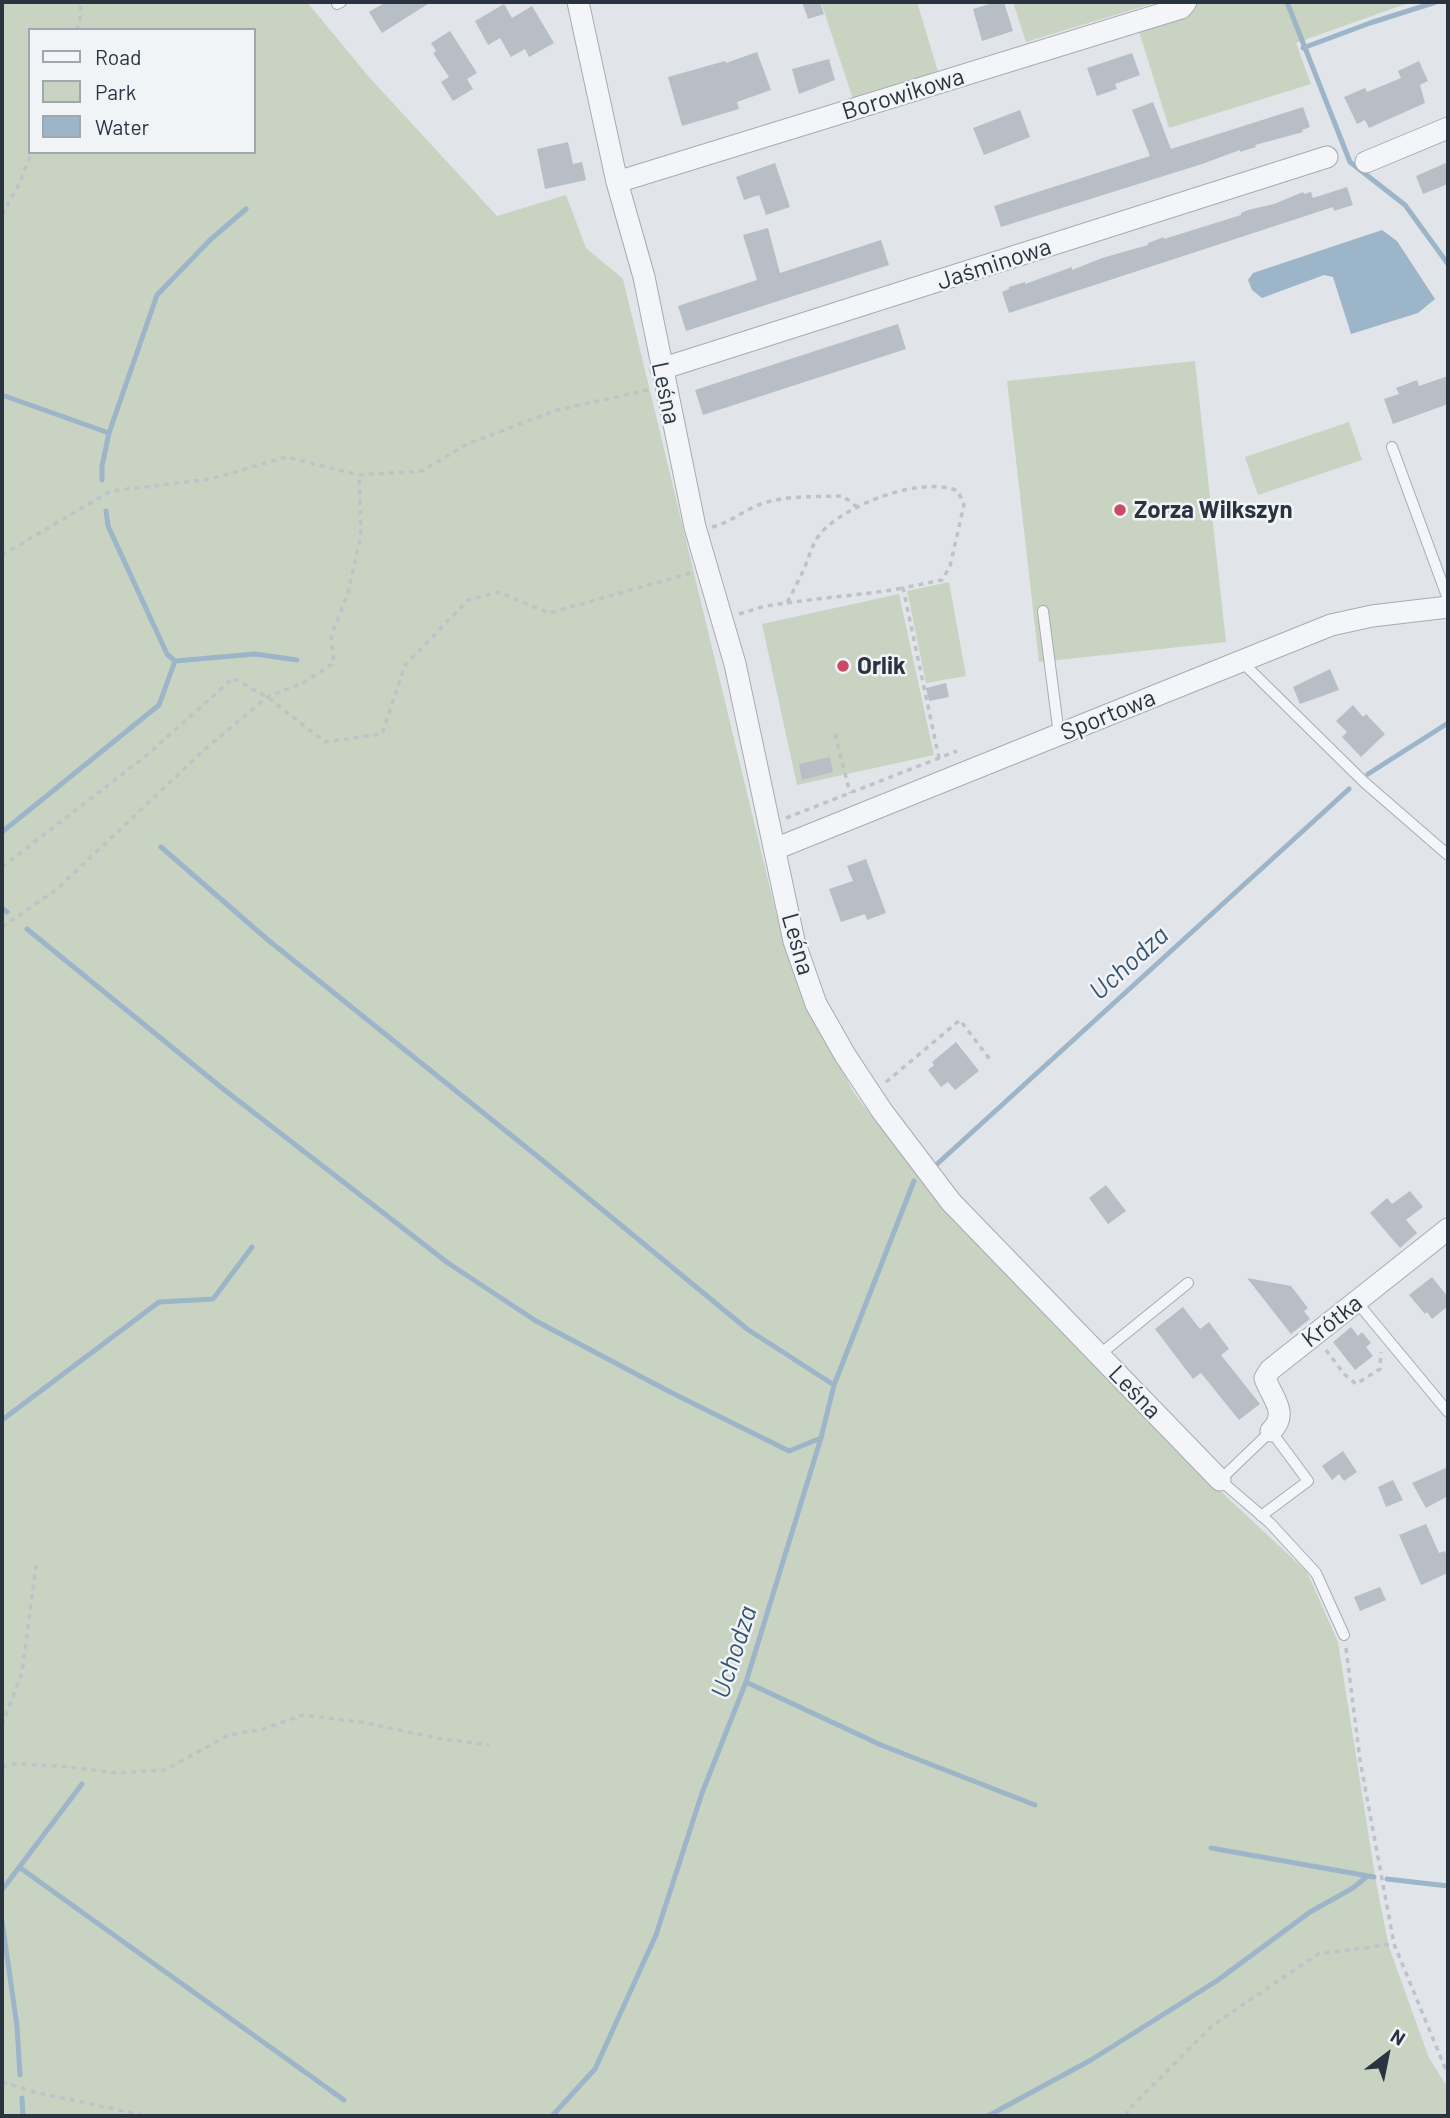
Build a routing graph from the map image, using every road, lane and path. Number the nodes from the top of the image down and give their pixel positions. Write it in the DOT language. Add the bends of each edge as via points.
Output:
graph roads {
  1 [pos="81,2"];
  2 [pos="578,2"];
  3 [pos="1186,2"];
  4 [pos="77,28"];
  5 [pos="1448,128"];
  6 [pos="31,154"];
  7 [pos="1327,157"];
  8 [pos="1366,162"];
  9 [pos="617,182"];
  10 [pos="2,215"];
  11 [pos="663,378"];
  12 [pos="1392,447"];
  13 [pos="359,475"];
  14 [pos="857,507"];
  15 [pos="696,532"];
  16 [pos="2,555"];
  17 [pos="707,569"];
  18 [pos="902,588"];
  19 [pos="1448,599"];
  20 [pos="787,603"];
  21 [pos="1448,607"];
  22 [pos="1043,611"];
  23 [pos="722,618"];
  24 [pos="1240,660"];
  25 [pos="267,697"];
  26 [pos="835,734"];
  27 [pos="1059,735"];
  28 [pos="957,751"];
  29 [pos="939,758"];
  30 [pos="850,793"];
  31 [pos="770,825"];
  32 [pos="775,849"];
  33 [pos="1448,855"];
  34 [pos="2,867"];
  35 [pos="2,927"];
  36 [pos="991,1060"];
  37 [pos="871,1094"];
  38 [pos="1448,1229"];
  39 [pos="1188,1283"];
  40 [pos="1356,1301"];
  41 [pos="1314,1335"];
  42 [pos="1377,1345"];
  43 [pos="1098,1355"];
  44 [pos="1448,1390"];
  45 [pos="1437,1399"];
  46 [pos="1448,1412"];
  47 [pos="1271,1431"];
  48 [pos="1220,1480"];
  49 [pos="1261,1516"];
  50 [pos="36,1565"];
  51 [pos="1344,1635"];
  52 [pos="2,1725"];
  53 [pos="489,1745"];
  54 [pos="2,1767"];
  55 [pos="1394,1944"];
  56 [pos="1448,2075"];
  57 [pos="2,2082"];
  58 [pos="146,2116"];
  59 [pos="1126,2116"];
  1 -- 4 [label="path"];
  2 -- 9 [label="street, Leśna"];
  3 -- 9 [label="street, Borowikowa" via="1181,8"];
  5 -- 8 [label="street"];
  6 -- 10 [label="path"];
  7 -- 11 [label="street, Jaśminowa"];
  9 -- 11 [label="street, Leśna" via="644,277"];
  11 -- 13 [label="path" via="557,410 467,444 422,471"];
  11 -- 15 [label="street, Leśna"];
  12 -- 19 [label="lane"];
  13 -- 16 [label="path" via="286,457 211,479 111,491"];
  13 -- 25 [label="path" via="361,535 348,593 331,636 334,663 303,683"];
  14 -- 15 [label="path" via="843,496 764,503"];
  14 -- 18 [label="path" via="907,488 950,487 958,491 964,505 950,566 942,580"];
  14 -- 20 [label="path" via="818,536"];
  15 -- 17 [label="street, Leśna"];
  17 -- 23 [label="street, Leśna"];
  17 -- 25 [label="path" via="549,613 498,592 468,600 405,664 382,734 325,742"];
  18 -- 20 [label="path"];
  18 -- 29 [label="path"];
  20 -- 23 [label="path"];
  21 -- 24 [label="street, Sportowa" via="1331,625"];
  22 -- 27 [label="lane"];
  23 -- 31 [label="street, Leśna"];
  24 -- 27 [label="street, Sportowa"];
  24 -- 33 [label="lane" via="1364,782"];
  25 -- 34 [label="path" via="233,678 147,755"];
  25 -- 35 [label="path" via="56,890"];
  26 -- 30 [label="path"];
  27 -- 32 [label="street, Sportowa"];
  28 -- 29 [label="path"];
  29 -- 30 [label="path"];
  30 -- 31 [label="path"];
  31 -- 32 [label="street, Leśna"];
  32 -- 37 [label="street, Leśna" via="794,941 816,1004"];
  36 -- 37 [label="path" via="960,1020"];
  37 -- 43 [label="street, Leśna" via="951,1202"];
  38 -- 40 [label="street, Krótka"];
  39 -- 43 [label="lane"];
  40 -- 41 [label="street, Krótka"];
  40 -- 45 [label="lane"];
  41 -- 42 [label="path" via="1356,1384 1380,1369"];
  41 -- 47 [label="street, Krótka" via="1265,1378 1280,1413"];
  43 -- 48 [label="street, Leśna"];
  44 -- 45 [label="lane"];
  45 -- 46 [label="lane"];
  47 -- 48 [label="lane"];
  47 -- 49 [label="lane" via="1308,1481"];
  48 -- 49 [label="lane, Leśna"];
  49 -- 51 [label="lane, Leśna" via="1316,1573"];
  50 -- 52 [label="path" via="22,1673"];
  51 -- 55 [label="path" via="1360,1760"];
  53 -- 54 [label="path" via="303,1715 229,1735 165,1770 117,1773 60,1766"];
  55 -- 56 [label="path"];
  55 -- 59 [label="path" via="1318,1954 1213,2025"];
  57 -- 58 [label="path"];
}
